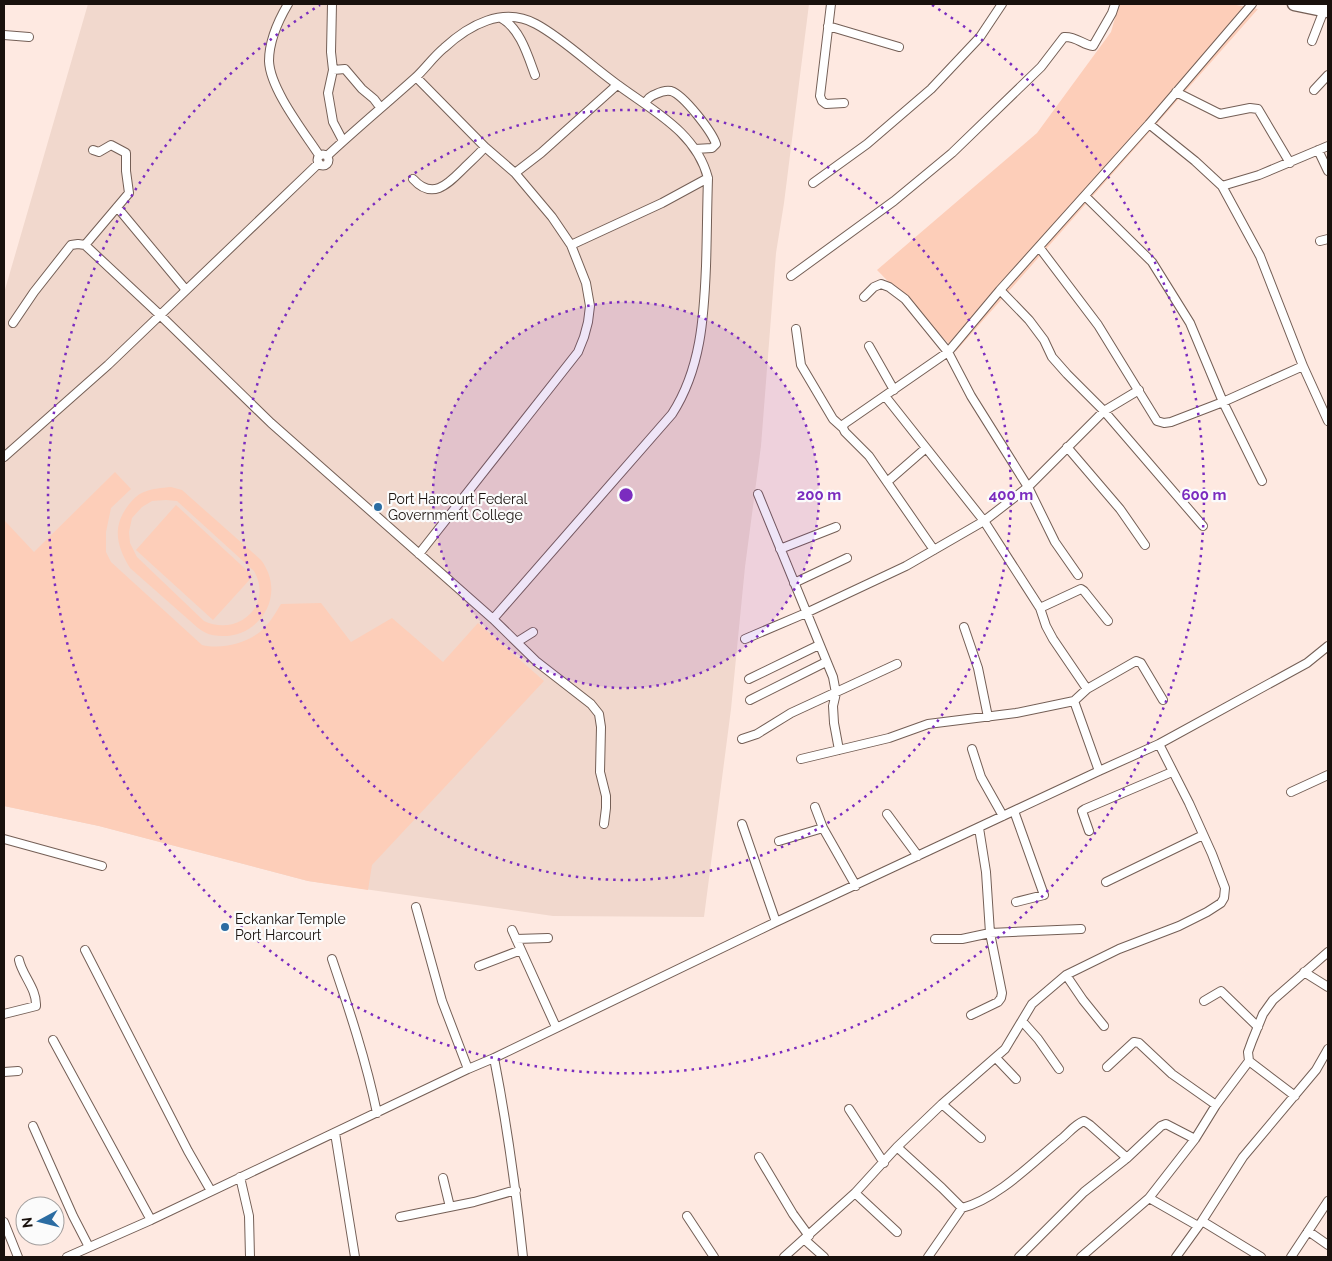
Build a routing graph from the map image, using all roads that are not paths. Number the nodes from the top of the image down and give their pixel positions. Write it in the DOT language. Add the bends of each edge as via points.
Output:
graph roads {
  1 [pos="288,4"];
  2 [pos="332,4"];
  3 [pos="831,4"];
  4 [pos="1002,4"];
  5 [pos="1114,4"];
  6 [pos="1252,4"];
  7 [pos="1294,4"];
  8 [pos="1326,10"];
  9 [pos="500,17"];
  10 [pos="828,26"];
  11 [pos="4,35"];
  12 [pos="29,37"];
  13 [pos="1312,41"];
  14 [pos="899,47"];
  15 [pos="333,70"];
  16 [pos="536,75"];
  17 [pos="1328,75"];
  18 [pos="416,77"];
  19 [pos="617,85"];
  20 [pos="1314,90"];
  21 [pos="1176,92"];
  22 [pos="844,103"];
  23 [pos="645,104"];
  24 [pos="380,107"];
  25 [pos="1149,124"];
  26 [pos="343,141"];
  27 [pos="1328,146"];
  28 [pos="486,147"];
  29 [pos="695,149"];
  30 [pos="93,150"];
  31 [pos="1318,150"];
  32 [pos="322,158"];
  33 [pos="1290,163"];
  34 [pos="1328,172"];
  35 [pos="515,173"];
  36 [pos="708,178"];
  37 [pos="413,179"];
  38 [pos="814,183"];
  39 [pos="1222,186"];
  40 [pos="1085,196"];
  41 [pos="117,207"];
  42 [pos="1328,239"];
  43 [pos="1320,241"];
  44 [pos="84,245"];
  45 [pos="571,245"];
  46 [pos="1039,247"];
  47 [pos="791,276"];
  48 [pos="186,290"];
  49 [pos="1000,290"];
  50 [pos="864,297"];
  51 [pos="160,315"];
  52 [pos="13,323"];
  53 [pos="796,329"];
  54 [pos="868,346"];
  55 [pos="948,352"];
  56 [pos="1303,366"];
  57 [pos="894,390"];
  58 [pos="1139,390"];
  59 [pos="885,396"];
  60 [pos="1223,402"];
  61 [pos="1104,411"];
  62 [pos="1328,421"];
  63 [pos="843,428"];
  64 [pos="926,448"];
  65 [pos="1067,448"];
  66 [pos="4,457"];
  67 [pos="1262,481"];
  68 [pos="886,482"];
  69 [pos="1028,487"];
  70 [pos="758,494"];
  71 [pos="984,521"];
  72 [pos="836,526"];
  73 [pos="1203,526"];
  74 [pos="1145,545"];
  75 [pos="780,549"];
  76 [pos="934,550"];
  77 [pos="419,554"];
  78 [pos="847,558"];
  79 [pos="1078,575"];
  80 [pos="794,583"];
  81 [pos="1040,608"];
  82 [pos="806,613"];
  83 [pos="493,619"];
  84 [pos="1108,621"];
  85 [pos="964,627"];
  86 [pos="533,632"];
  87 [pos="745,639"];
  88 [pos="517,642"];
  89 [pos="819,644"];
  90 [pos="1328,646"];
  91 [pos="826,662"];
  92 [pos="898,664"];
  93 [pos="749,679"];
  94 [pos="1088,689"];
  95 [pos="836,693"];
  96 [pos="750,700"];
  97 [pos="1163,700"];
  98 [pos="1074,701"];
  99 [pos="988,717"];
  100 [pos="742,739"];
  101 [pos="1159,744"];
  102 [pos="972,749"];
  103 [pos="840,750"];
  104 [pos="801,759"];
  105 [pos="1099,771"];
  106 [pos="1172,772"];
  107 [pos="1328,775"];
  108 [pos="1291,792"];
  109 [pos="815,807"];
  110 [pos="1014,811"];
  111 [pos="886,814"];
  112 [pos="1003,816"];
  113 [pos="604,824"];
  114 [pos="742,824"];
  115 [pos="823,828"];
  116 [pos="979,828"];
  117 [pos="1089,832"];
  118 [pos="1203,835"];
  119 [pos="4,839"];
  120 [pos="779,842"];
  121 [pos="918,856"];
  122 [pos="102,866"];
  123 [pos="1106,882"];
  124 [pos="856,886"];
  125 [pos="1016,902"];
  126 [pos="416,907"];
  127 [pos="776,922"];
  128 [pos="1081,929"];
  129 [pos="512,930"];
  130 [pos="990,933"];
  131 [pos="548,938"];
  132 [pos="516,939"];
  133 [pos="934,939"];
  134 [pos="85,950"];
  135 [pos="521,950"];
  136 [pos="1328,952"];
  137 [pos="332,958"];
  138 [pos="19,960"];
  139 [pos="479,966"];
  140 [pos="1304,972"];
  141 [pos="1066,975"];
  142 [pos="1328,987"];
  143 [pos="1204,1001"];
  144 [pos="4,1014"];
  145 [pos="971,1016"];
  146 [pos="1022,1021"];
  147 [pos="1104,1026"];
  148 [pos="556,1027"];
  149 [pos="1258,1027"];
  150 [pos="53,1040"];
  151 [pos="1328,1049"];
  152 [pos="494,1058"];
  153 [pos="996,1058"];
  154 [pos="1249,1061"];
  155 [pos="1107,1067"];
  156 [pos="468,1069"];
  157 [pos="1059,1069"];
  158 [pos="18,1071"];
  159 [pos="4,1072"];
  160 [pos="1016,1079"];
  161 [pos="1295,1096"];
  162 [pos="942,1104"];
  163 [pos="1216,1105"];
  164 [pos="849,1109"];
  165 [pos="377,1113"];
  166 [pos="33,1126"];
  167 [pos="335,1133"];
  168 [pos="981,1138"];
  169 [pos="1195,1138"];
  170 [pos="897,1147"];
  171 [pos="759,1157"];
  172 [pos="1127,1158"];
  173 [pos="884,1163"];
  174 [pos="240,1177"];
  175 [pos="443,1178"];
  176 [pos="211,1190"];
  177 [pos="516,1190"];
  178 [pos="855,1193"];
  179 [pos="1149,1198"];
  180 [pos="1328,1201"];
  181 [pos="450,1207"];
  182 [pos="962,1208"];
  183 [pos="687,1216"];
  184 [pos="400,1217"];
  185 [pos="151,1220"];
  186 [pos="4,1222"];
  187 [pos="1200,1224"];
  188 [pos="1308,1231"];
  189 [pos="896,1232"];
  190 [pos="807,1238"];
  191 [pos="1328,1245"];
  192 [pos="89,1247"];
  193 [pos="1249,1254"];
  194 [pos="18,1257"];
  195 [pos="67,1257"];
  196 [pos="250,1257"];
  197 [pos="355,1257"];
  198 [pos="522,1257"];
  199 [pos="714,1257"];
  200 [pos="784,1257"];
  201 [pos="824,1257"];
  202 [pos="928,1257"];
  203 [pos="1019,1257"];
  204 [pos="1081,1257"];
  205 [pos="1176,1257"];
  206 [pos="1261,1257"];
  207 [pos="1291,1257"];
  1 -- 32 [label="street" via="274,33 270,68 281,96"];
  2 -- 15 [label="street"];
  3 -- 10 [label="street"];
  4 -- 38 [label="street" via="980,37 931,89 868,144"];
  5 -- 47 [label="street" via="1093,46 1064,38 1041,67 952,153 894,201"];
  6 -- 21 [label="street"];
  7 -- 8 [label="main road"];
  8 -- 13 [label="street"];
  9 -- 16 [label="street" via="515,31"];
  9 -- 18 [label="street" via="464,31"];
  9 -- 19 [label="street" via="536,24"];
  10 -- 14 [label="street"];
  10 -- 22 [label="street" via="820,96 826,104"];
  11 -- 12 [label="street"];
  15 -- 24 [label="street" via="345,69"];
  15 -- 26 [label="street" via="328,93 333,122"];
  17 -- 20 [label="street"];
  18 -- 24 [label="street"];
  18 -- 28 [label="street"];
  19 -- 23 [label="street"];
  19 -- 35 [label="street"];
  21 -- 25 [label="street"];
  21 -- 33 [label="street" via="1220,114 1258,109"];
  23 -- 29 [label="street" via="680,130"];
  23 -- 29 [label="street" via="652,95 662,91 679,96 704,123 716,144 712,148"];
  24 -- 26 [label="street"];
  25 -- 39 [label="street"];
  25 -- 40 [label="street"];
  26 -- 32 [label="street"];
  27 -- 31 [label="street"];
  28 -- 35 [label="street"];
  28 -- 37 [label="street" via="446,186 426,189"];
  29 -- 36 [label="street"];
  30 -- 41 [label="street" via="99,152 112,144 126,153 129,192"];
  31 -- 33 [label="street"];
  31 -- 34 [label="street"];
  32 -- 48 [label="street"];
  33 -- 39 [label="street"];
  35 -- 45 [label="street"];
  36 -- 45 [label="street"];
  36 -- 83 [label="street" via="705,291 700,339 696,362 682,396 672,414"];
  39 -- 56 [label="street" via="1260,256"];
  40 -- 46 [label="street"];
  40 -- 60 [label="street" via="1152,262 1190,323"];
  41 -- 44 [label="street"];
  41 -- 48 [label="street"];
  42 -- 43 [label="street"];
  44 -- 51 [label="street"];
  44 -- 52 [label="street" via="71,245"];
  45 -- 77 [label="street" via="586,283 590,306 578,352"];
  46 -- 49 [label="street"];
  46 -- 58 [label="street" via="1098,326"];
  48 -- 51 [label="street"];
  49 -- 55 [label="street"];
  49 -- 61 [label="street" via="1029,320 1052,357"];
  50 -- 55 [label="street" via="881,284 889,287 905,299"];
  51 -- 66 [label="street"];
  51 -- 77 [label="street" via="271,423"];
  53 -- 63 [label="street" via="801,365 833,419"];
  54 -- 57 [label="street"];
  55 -- 57 [label="street"];
  55 -- 69 [label="street" via="971,396"];
  56 -- 60 [label="street"];
  56 -- 62 [label="street"];
  57 -- 59 [label="street"];
  58 -- 60 [label="street" via="1158,421 1164,423"];
  58 -- 61 [label="street"];
  59 -- 63 [label="street" via="844,424"];
  59 -- 64 [label="street"];
  60 -- 67 [label="street"];
  61 -- 65 [label="street"];
  61 -- 73 [label="street"];
  63 -- 68 [label="street"];
  64 -- 68 [label="street"];
  64 -- 71 [label="street"];
  65 -- 69 [label="street"];
  65 -- 74 [label="street"];
  68 -- 76 [label="street"];
  69 -- 71 [label="street"];
  69 -- 79 [label="street" via="1055,542"];
  70 -- 75 [label="street"];
  71 -- 76 [label="street"];
  71 -- 81 [label="street"];
  72 -- 75 [label="street"];
  75 -- 80 [label="street"];
  76 -- 82 [label="street"];
  77 -- 83 [label="street"];
  78 -- 80 [label="street"];
  80 -- 82 [label="street"];
  81 -- 84 [label="street" via="1081,589"];
  81 -- 94 [label="street" via="1053,639"];
  82 -- 87 [label="street"];
  82 -- 89 [label="street"];
  83 -- 88 [label="street"];
  85 -- 99 [label="street" via="978,668"];
  86 -- 88 [label="street"];
  88 -- 113 [label="street" via="599,714 600,772 606,796"];
  89 -- 91 [label="street"];
  89 -- 93 [label="street"];
  90 -- 101 [label="street" via="1306,664"];
  91 -- 95 [label="street"];
  91 -- 96 [label="street"];
  92 -- 95 [label="street"];
  94 -- 97 [label="street" via="1139,661"];
  94 -- 98 [label="street"];
  95 -- 100 [label="street"];
  95 -- 103 [label="street" via="833,706"];
  98 -- 99 [label="street"];
  98 -- 105 [label="street"];
  99 -- 103 [label="street" via="928,724"];
  101 -- 105 [label="street"];
  101 -- 106 [label="street"];
  102 -- 112 [label="street" via="981,777"];
  103 -- 104 [label="street"];
  105 -- 110 [label="street"];
  106 -- 117 [label="street" via="1082,811"];
  106 -- 118 [label="street"];
  107 -- 108 [label="street"];
  109 -- 115 [label="street"];
  110 -- 112 [label="street"];
  110 -- 125 [label="street" via="1044,895"];
  111 -- 121 [label="street"];
  112 -- 116 [label="street"];
  114 -- 127 [label="street"];
  115 -- 120 [label="street"];
  115 -- 124 [label="street"];
  116 -- 121 [label="street"];
  116 -- 130 [label="street"];
  118 -- 123 [label="street"];
  118 -- 141 [label="street" via="1225,888 1226,894 1221,903 1179,926 1118,949"];
  119 -- 122 [label="street"];
  121 -- 124 [label="street"];
  124 -- 127 [label="street"];
  126 -- 156 [label="street" via="442,1001"];
  127 -- 148 [label="street"];
  128 -- 130 [label="street"];
  129 -- 132 [label="street"];
  130 -- 133 [label="street" via="962,939"];
  130 -- 145 [label="street" via="1001,998"];
  131 -- 132 [label="street"];
  132 -- 135 [label="street"];
  134 -- 176 [label="street"];
  135 -- 139 [label="street"];
  135 -- 148 [label="street"];
  136 -- 140 [label="street"];
  137 -- 165 [label="street"];
  138 -- 144 [label="street" via="36,1006"];
  140 -- 142 [label="street"];
  140 -- 149 [label="street" via="1273,1000"];
  141 -- 146 [label="street" via="1032,1004"];
  141 -- 147 [label="street"];
  143 -- 149 [label="street" via="1221,991"];
  146 -- 153 [label="street"];
  146 -- 157 [label="street"];
  148 -- 152 [label="street"];
  149 -- 154 [label="street" via="1248,1052"];
  150 -- 185 [label="street"];
  151 -- 161 [label="street"];
  152 -- 156 [label="street"];
  152 -- 177 [label="street"];
  153 -- 160 [label="street"];
  153 -- 162 [label="street"];
  154 -- 161 [label="street"];
  154 -- 163 [label="street"];
  155 -- 163 [label="street" via="1134,1042 1139,1042 1172,1074"];
  156 -- 165 [label="street"];
  158 -- 159 [label="street"];
  161 -- 187 [label="street" via="1243,1157"];
  162 -- 168 [label="street"];
  162 -- 170 [label="street"];
  163 -- 169 [label="street"];
  164 -- 173 [label="street"];
  165 -- 167 [label="street"];
  166 -- 192 [label="street"];
  167 -- 174 [label="street"];
  167 -- 197 [label="street"];
  169 -- 172 [label="street" via="1166,1124"];
  169 -- 179 [label="street"];
  170 -- 173 [label="street"];
  170 -- 182 [label="street"];
  171 -- 190 [label="street"];
  172 -- 182 [label="street" via="1084,1121 998,1190"];
  172 -- 203 [label="street" via="1084,1192"];
  173 -- 178 [label="street"];
  174 -- 176 [label="street"];
  174 -- 196 [label="street" via="249,1216"];
  175 -- 181 [label="street"];
  176 -- 185 [label="street"];
  177 -- 181 [label="street"];
  177 -- 198 [label="street"];
  178 -- 189 [label="street"];
  178 -- 190 [label="street"];
  179 -- 187 [label="street"];
  179 -- 204 [label="street"];
  180 -- 188 [label="street"];
  181 -- 184 [label="street"];
  182 -- 202 [label="street"];
  183 -- 199 [label="street"];
  185 -- 192 [label="street"];
  186 -- 194 [label="street"];
  187 -- 193 [label="street"];
  187 -- 205 [label="street"];
  188 -- 191 [label="street"];
  188 -- 207 [label="street"];
  190 -- 200 [label="street"];
  190 -- 201 [label="street"];
  192 -- 195 [label="street"];
  193 -- 206 [label="street"];
}
